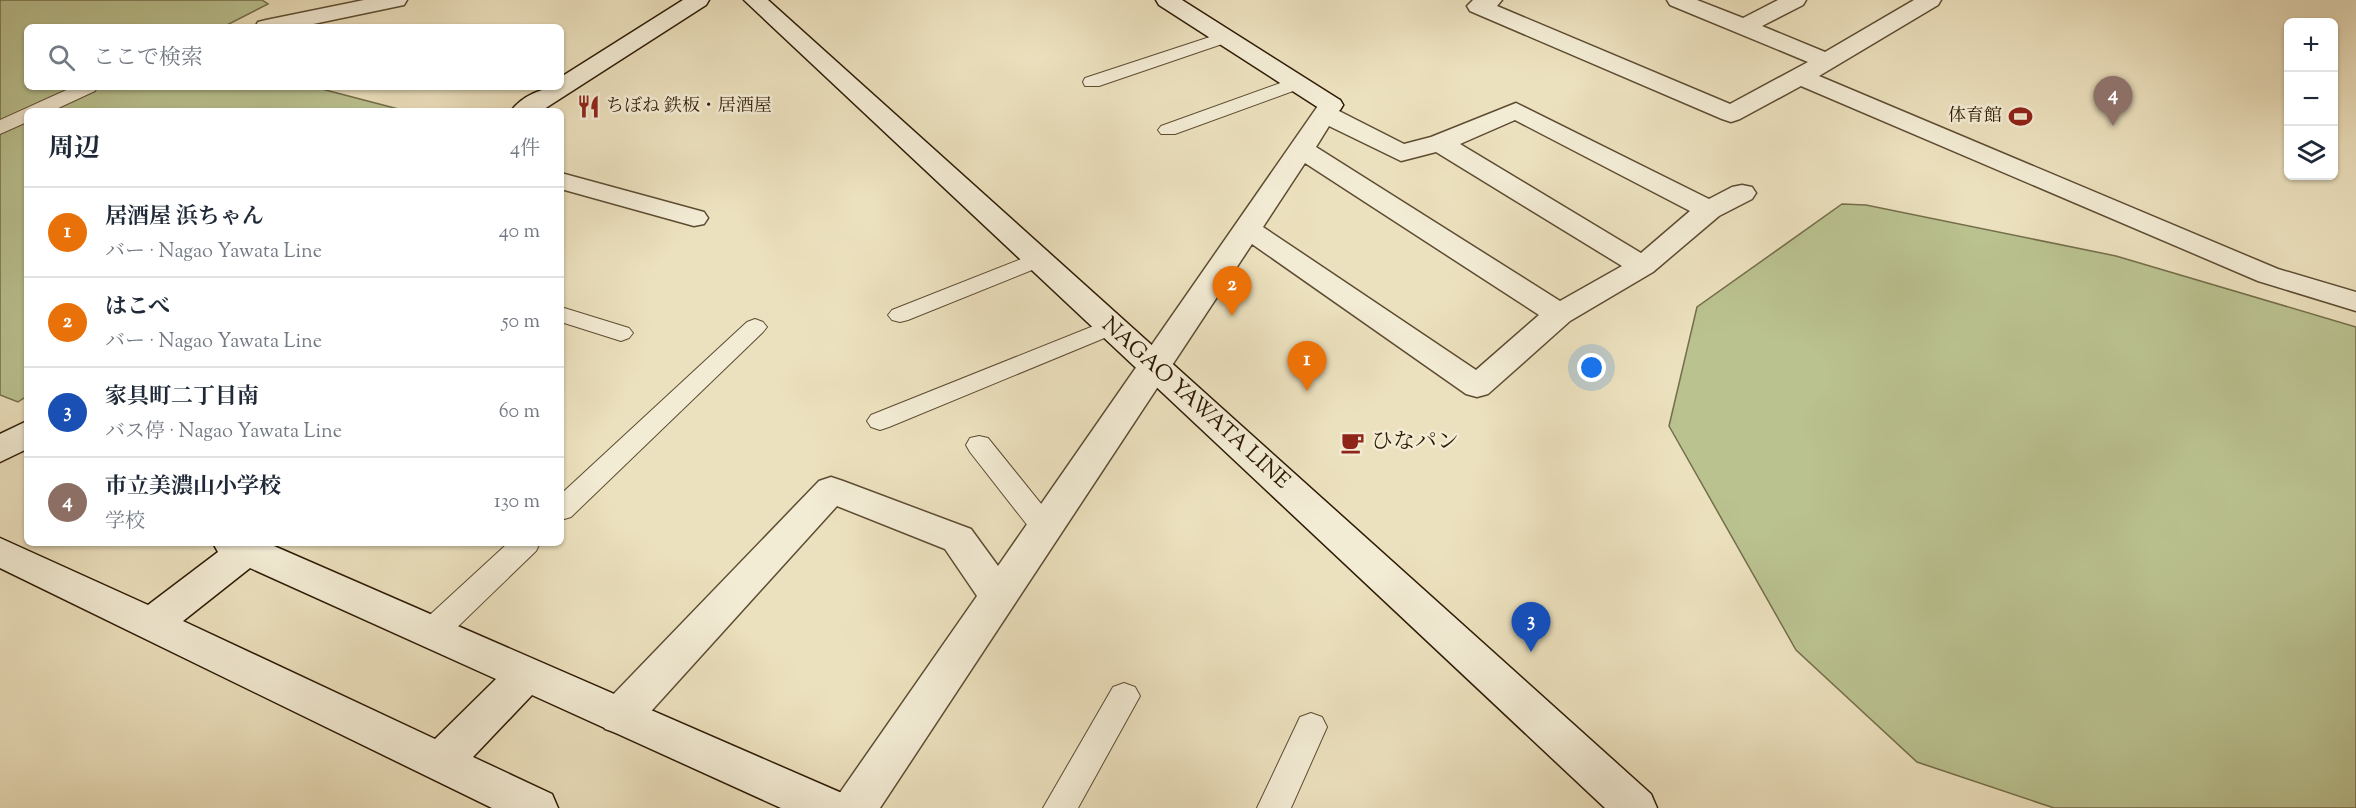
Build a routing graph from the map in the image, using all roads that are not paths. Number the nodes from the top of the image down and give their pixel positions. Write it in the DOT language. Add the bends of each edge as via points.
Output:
graph roads {
  1 [pos="396,0"];
  2 [pos="698,0"];
  3 [pos="755,0"];
  4 [pos="1167,0"];
  5 [pos="1491,0"];
  6 [pos="1678,0"];
  7 [pos="1795,0"];
  8 [pos="1930,0"];
  9 [pos="280,24"];
  10 [pos="1744,27"];
  11 [pos="1225,37"];
  12 [pos="1827,61"];
  13 [pos="1800,77"];
  14 [pos="1092,82"];
  15 [pos="1297,82"];
  16 [pos="564,85"];
  17 [pos="82,90"];
  18 [pos="557,90"];
  19 [pos="42,108"];
  20 [pos="529,108"];
  21 [pos="1328,109"];
  22 [pos="24,116"];
  23 [pos="0,128"];
  24 [pos="1168,130"];
  25 [pos="1440,143"];
  26 [pos="1302,149"];
  27 [pos="564,182"];
  28 [pos="1743,193"];
  29 [pos="1709,210"];
  30 [pos="694,218"];
  31 [pos="1248,229"];
  32 [pos="1039,260"];
  33 [pos="1643,266"];
  34 [pos="2356,302"];
  35 [pos="1559,314"];
  36 [pos="564,315"];
  37 [pos="900,315"];
  38 [pos="755,327"];
  39 [pos="1111,327"];
  40 [pos="621,333"];
  41 [pos="1155,366"];
  42 [pos="880,420"];
  43 [pos="979,445"];
  44 [pos="564,507"];
  45 [pos="1046,528"];
  46 [pos="244,546"];
  47 [pos="247,546"];
  48 [pos="523,546"];
  49 [pos="0,552"];
  50 [pos="999,597"];
  51 [pos="152,624"];
  52 [pos="432,632"];
  53 [pos="527,674"];
  54 [pos="1124,696"];
  55 [pos="620,716"];
  56 [pos="1311,727"];
  57 [pos="440,762"];
  58 [pos="536,808"];
  59 [pos="828,808"];
  60 [pos="855,808"];
  61 [pos="1060,808"];
  62 [pos="1274,808"];
  63 [pos="1635,808"];
  1 -- 9 [label="street"];
  2 -- 16 [label="street"];
  3 -- 32 [label="street, NAGAO YAWATA LINE"];
  4 -- 11 [label="street"];
  5 -- 13 [label="street" via="1478,6 1731,114"];
  6 -- 10 [label="street"];
  7 -- 10 [label="street"];
  8 -- 12 [label="street"];
  10 -- 12 [label="street"];
  11 -- 14 [label="lane"];
  11 -- 15 [label="street"];
  12 -- 13 [label="street"];
  13 -- 34 [label="street" via="2268,275"];
  15 -- 21 [label="street"];
  15 -- 24 [label="lane"];
  17 -- 19 [label="lane"];
  18 -- 20 [label="street"];
  21 -- 25 [label="street" via="1401,153"];
  21 -- 26 [label="street"];
  22 -- 23 [label="lane"];
  25 -- 29 [label="street" via="1516,111"];
  25 -- 33 [label="street"];
  26 -- 31 [label="street"];
  26 -- 35 [label="street"];
  27 -- 30 [label="street"];
  28 -- 29 [label="street"];
  29 -- 33 [label="street"];
  31 -- 35 [label="street" via="1477,387"];
  31 -- 41 [label="street"];
  32 -- 37 [label="lane"];
  32 -- 39 [label="street, NAGAO YAWATA LINE"];
  33 -- 35 [label="street"];
  36 -- 40 [label="lane"];
  38 -- 44 [label="lane"];
  39 -- 41 [label="street, NAGAO YAWATA LINE"];
  39 -- 42 [label="lane"];
  41 -- 45 [label="street"];
  41 -- 63 [label="street, NAGAO YAWATA LINE"];
  43 -- 45 [label="lane"];
  45 -- 50 [label="street"];
  46 -- 51 [label="street"];
  47 -- 52 [label="street"];
  48 -- 52 [label="lane"];
  49 -- 51 [label="street"];
  50 -- 55 [label="street" via="958,539 831,490"];
  50 -- 60 [label="street"];
  51 -- 57 [label="street"];
  52 -- 53 [label="street"];
  53 -- 55 [label="street"];
  53 -- 57 [label="street"];
  54 -- 61 [label="lane"];
  55 -- 59 [label="street"];
  56 -- 62 [label="lane"];
  57 -- 58 [label="street"];
}
